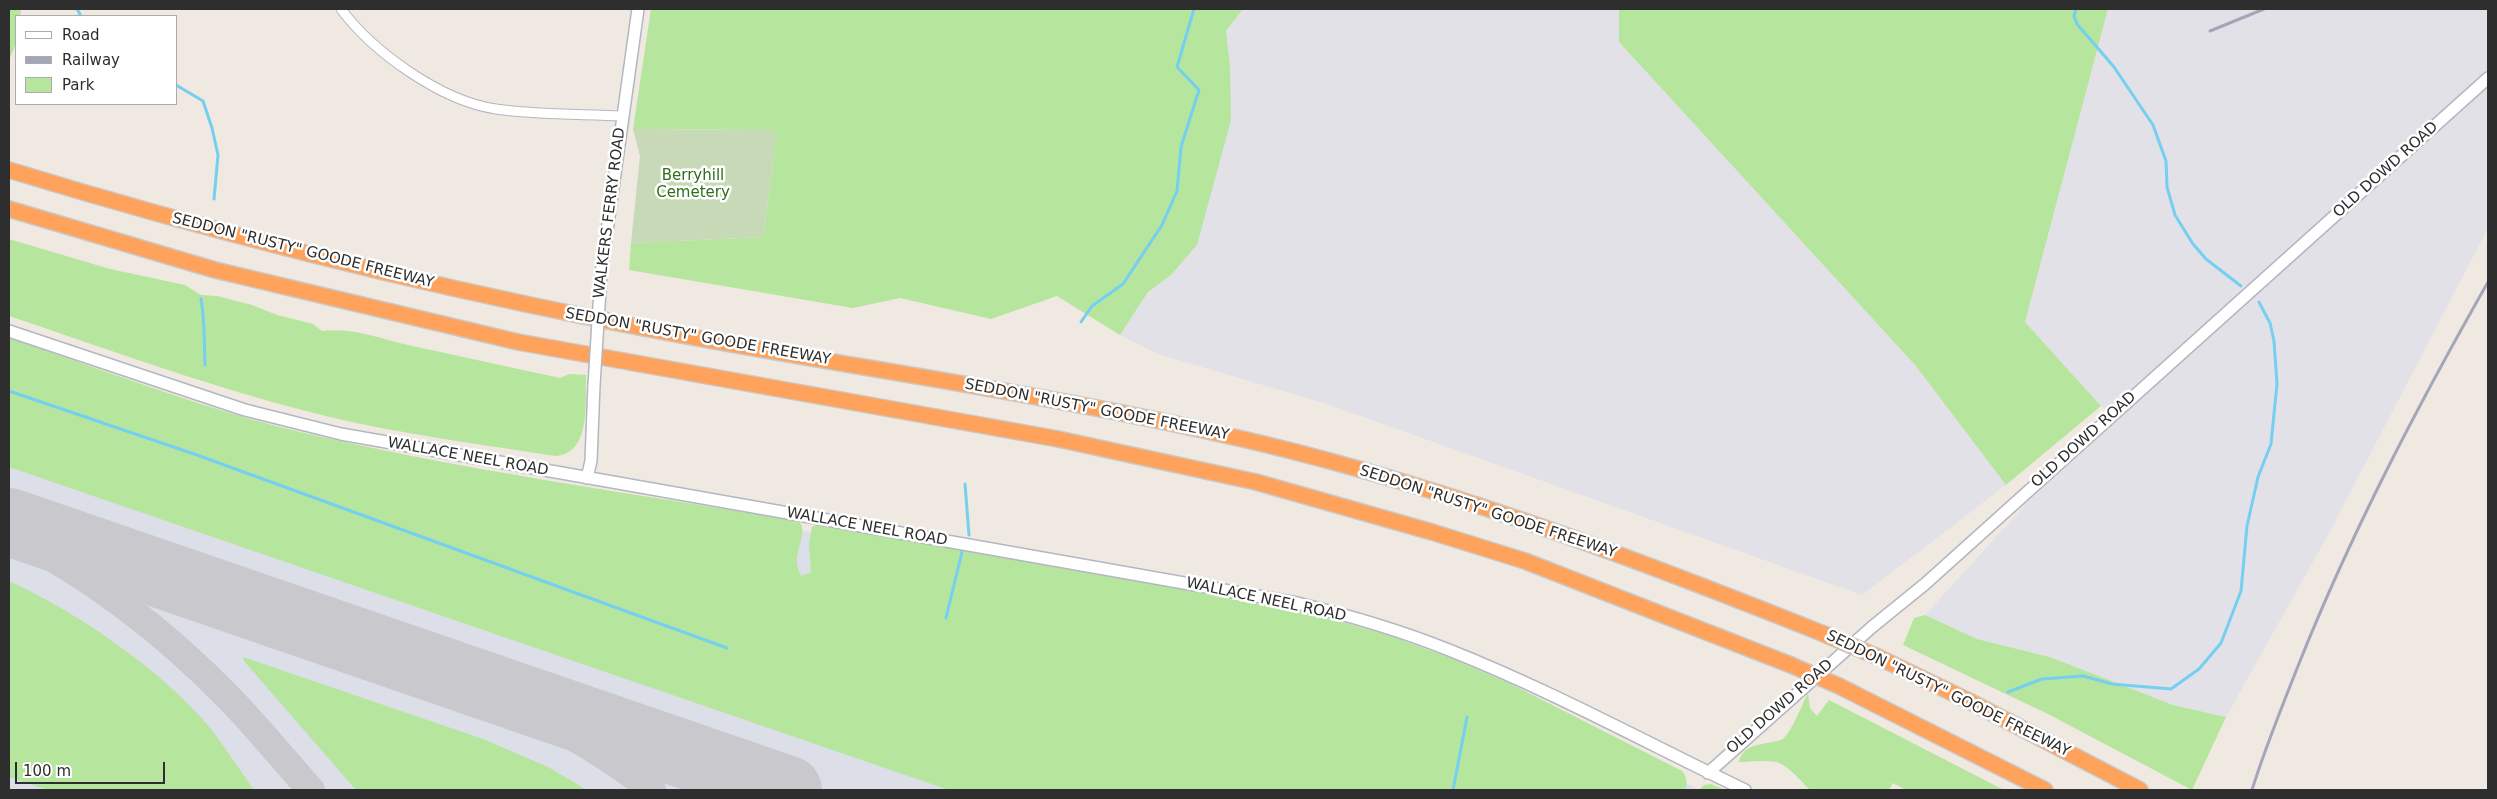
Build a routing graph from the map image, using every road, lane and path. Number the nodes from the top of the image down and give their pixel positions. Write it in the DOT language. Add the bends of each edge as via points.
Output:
graph roads {
  1 [pos="341,9"];
  2 [pos="638,9"];
  3 [pos="2488,78"];
  4 [pos="622,116"];
  5 [pos="9,170"];
  6 [pos="9,209"];
  7 [pos="9,331"];
  8 [pos="588,478"];
  9 [pos="1708,772"];
  10 [pos="2137,789"];
  11 [pos="1745,790"];
  12 [pos="2045,790"];
  1 -- 4 [label="street" via="361,32 404,67 475,104 518,111"];
  2 -- 4 [label="street, WALKERS FERRY ROAD"];
  3 -- 9 [label="street, OLD DOWD ROAD" via="1925,584"];
  4 -- 8 [label="street, WALKERS FERRY ROAD, bridge" via="601,274"];
  5 -- 10 [label="highway, SEDDON \"RUSTY\" GOODE FREEWAY, bridge" via="223,233 475,294 1225,435 1406,484 1536,525 1677,575 1824,634 2035,734"];
  6 -- 12 [label="highway, bridge" via="216,270 518,342 1058,439 1256,482 1432,532 1525,561 1792,665"];
  7 -- 8 [label="street, WALLACE NEEL ROAD" via="295,424"];
  8 -- 9 [label="street, WALLACE NEEL ROAD" via="1328,610 1396,630 1451,651"];
  9 -- 11 [label="street"];
}
